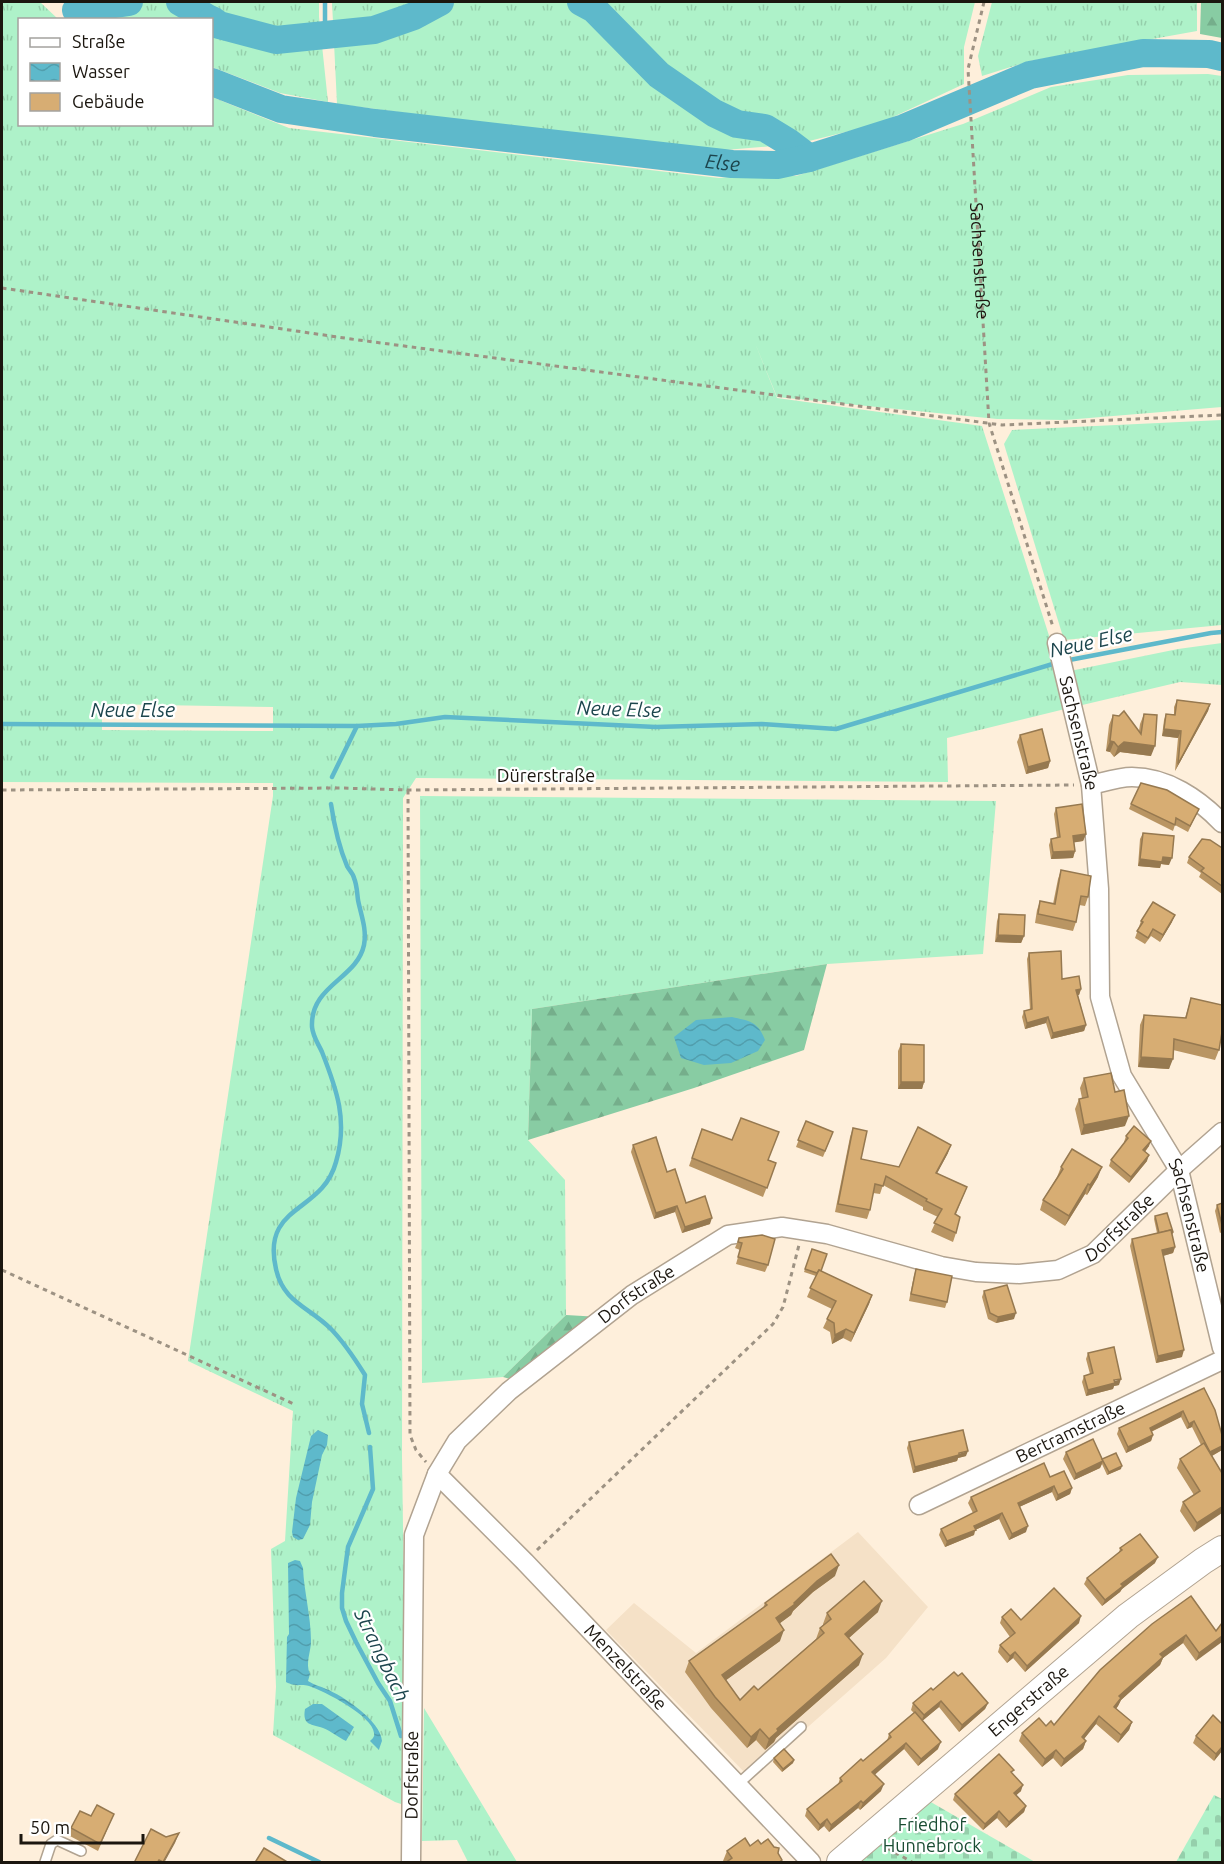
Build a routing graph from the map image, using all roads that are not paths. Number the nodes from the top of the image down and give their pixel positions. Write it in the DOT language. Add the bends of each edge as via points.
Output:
graph roads {
  1 [pos="1057,643"];
  2 [pos="1091,785"];
  3 [pos="1222,823"];
  4 [pos="1222,1132"];
  5 [pos="1179,1170"];
  6 [pos="1222,1348"];
  7 [pos="1222,1360"];
  8 [pos="437,1474"];
  9 [pos="918,1505"];
  10 [pos="1222,1549"];
  11 [pos="801,1727"];
  12 [pos="737,1785"];
  13 [pos="81,1851"];
  14 [pos="45,1863"];
  15 [pos="411,1863"];
  16 [pos="811,1863"];
  17 [pos="840,1863"];
  1 -- 2 [label="street, Sachsenstraße"];
  2 -- 3 [label="street" via="1132,777 1163,782 1204,804"];
  2 -- 5 [label="street, Sachsenstraße" via="1099,889 1100,996 1122,1076"];
  4 -- 5 [label="street, Dorfstraße"];
  5 -- 6 [label="street, Sachsenstraße"];
  5 -- 8 [label="street, Dorfstraße" via="1092,1254 1058,1270 1019,1274 976,1272 803,1229 782,1227 728,1234 632,1295 509,1391 457,1441"];
  7 -- 9 [label="street, Bertramstraße"];
  8 -- 12 [label="street, Menzelstraße"];
  8 -- 15 [label="street, Dorfstraße" via="414,1535"];
  10 -- 17 [label="main road, Engerstraße" via="1128,1616"];
  11 -- 12 [label="lane"];
  12 -- 16 [label="street, Menzelstraße"];
  13 -- 14 [label="lane" via="57,1840 51,1844"];
}
